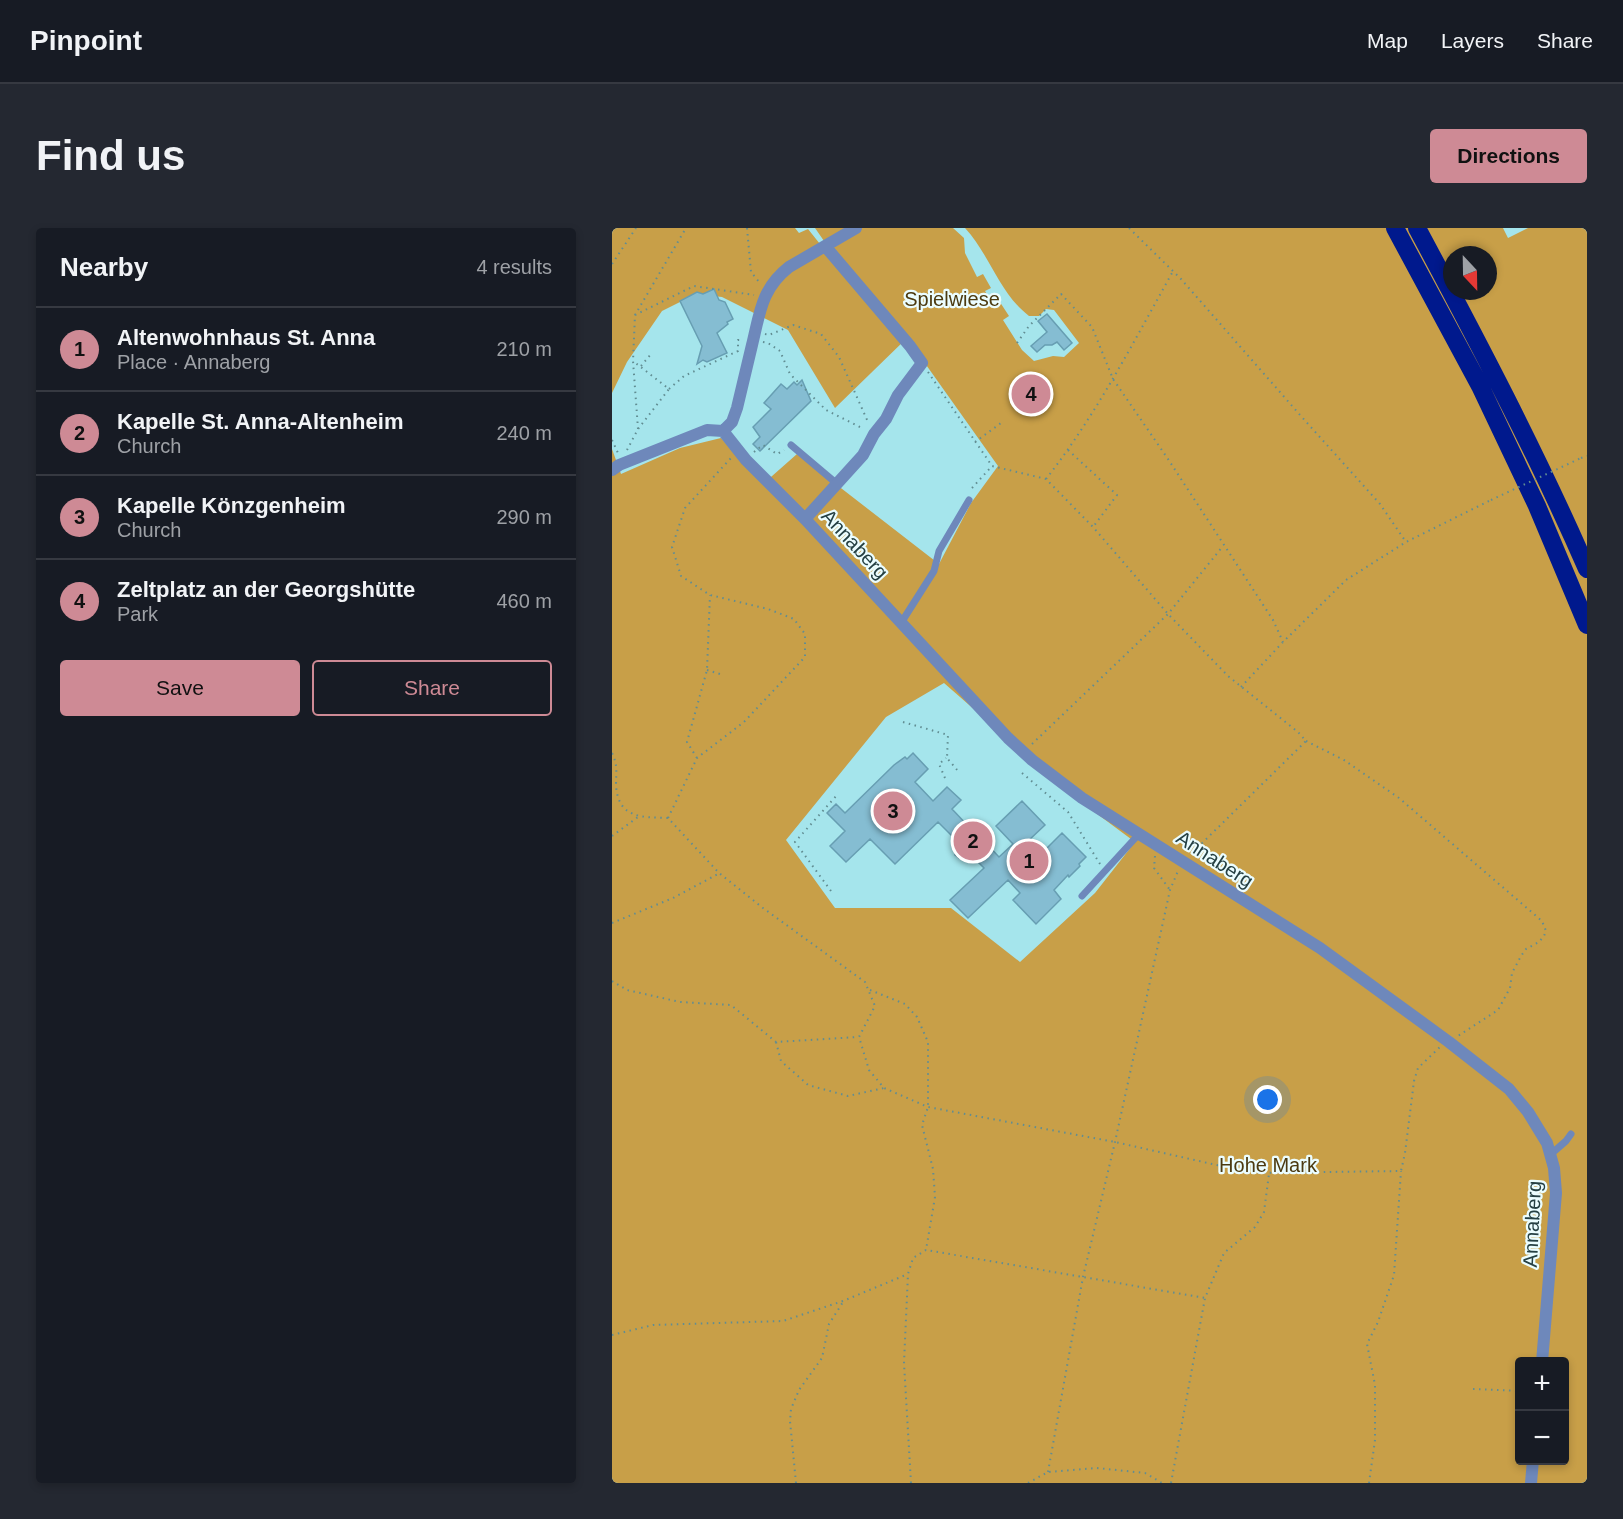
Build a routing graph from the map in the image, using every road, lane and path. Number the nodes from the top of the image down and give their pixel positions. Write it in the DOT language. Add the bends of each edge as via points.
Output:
graph roads {
  1 [pos="636,228"];
  2 [pos="686,228"];
  3 [pos="747,228"];
  4 [pos="856,228"];
  5 [pos="1129,228"];
  6 [pos="1395,228"];
  7 [pos="1417,228"];
  8 [pos="825,246"];
  9 [pos="612,264"];
  10 [pos="1172,273"];
  11 [pos="765,296"];
  12 [pos="635,315"];
  13 [pos="753,337"];
  14 [pos="1017,343"];
  15 [pos="651,354"];
  16 [pos="633,361"];
  17 [pos="921,363"];
  18 [pos="641,366"];
  19 [pos="1113,379"];
  20 [pos="669,389"];
  21 [pos="1001,423"];
  22 [pos="638,429"];
  23 [pos="723,431"];
  24 [pos="874,434"];
  25 [pos="612,440"];
  26 [pos="975,442"];
  27 [pos="791,445"];
  28 [pos="1068,450"];
  29 [pos="742,455"];
  30 [pos="1587,456"];
  31 [pos="618,465"];
  32 [pos="992,466"];
  33 [pos="1046,479"];
  34 [pos="836,483"];
  35 [pos="972,488"];
  36 [pos="969,500"];
  37 [pos="805,519"];
  38 [pos="1093,528"];
  39 [pos="1406,542"];
  40 [pos="1223,546"];
  41 [pos="1587,569"];
  42 [pos="710,595"];
  43 [pos="1168,614"];
  44 [pos="901,623"];
  45 [pos="1587,625"];
  46 [pos="1283,642"];
  47 [pos="707,670"];
  48 [pos="723,675"];
  49 [pos="1241,687"];
  50 [pos="903,722"];
  51 [pos="1306,741"];
  52 [pos="612,753"];
  53 [pos="697,758"];
  54 [pos="947,758"];
  55 [pos="1032,760"];
  56 [pos="958,771"];
  57 [pos="1022,773"];
  58 [pos="945,778"];
  59 [pos="838,794"];
  60 [pos="638,817"];
  61 [pos="668,818"];
  62 [pos="1138,834"];
  63 [pos="612,836"];
  64 [pos="1156,845"];
  65 [pos="1182,862"];
  66 [pos="1104,872"];
  67 [pos="719,873"];
  68 [pos="1170,890"];
  69 [pos="831,891"];
  70 [pos="1082,896"];
  71 [pos="612,923"];
  72 [pos="612,981"];
  73 [pos="868,989"];
  74 [pos="860,1037"];
  75 [pos="776,1042"];
  76 [pos="1449,1042"];
  77 [pos="884,1088"];
  78 [pos="928,1107"];
  79 [pos="1571,1134"];
  80 [pos="1115,1142"];
  81 [pos="1551,1154"];
  82 [pos="1401,1171"];
  83 [pos="1269,1174"];
  84 [pos="926,1250"];
  85 [pos="908,1274"];
  86 [pos="1083,1277"];
  87 [pos="1205,1298"];
  88 [pos="843,1301"];
  89 [pos="612,1335"];
  90 [pos="1542,1357"];
  91 [pos="1473,1389"];
  92 [pos="1515,1391"];
  93 [pos="1533,1465"];
  94 [pos="1048,1472"];
  95 [pos="797,1482"];
  96 [pos="911,1483"];
  97 [pos="1028,1483"];
  98 [pos="1162,1483"];
  99 [pos="1171,1483"];
  100 [pos="1369,1483"];
  101 [pos="1531,1483"];
  1 -- 9 [label="path"];
  2 -- 12 [label="path"];
  3 -- 11 [label="path" via="751,272"];
  4 -- 8 [label="street"];
  5 -- 10 [label="path"];
  6 -- 45 [label="highway" via="1480,386"];
  7 -- 41 [label="highway" via="1494,372"];
  8 -- 11 [label="street" via="783,272"];
  8 -- 17 [label="street"];
  10 -- 19 [label="path"];
  10 -- 39 [label="path" via="1380,504"];
  11 -- 12 [label="path" via="694,286"];
  11 -- 13 [label="street"];
  12 -- 16 [label="path"];
  13 -- 20 [label="path" via="738,340 738,351 684,376"];
  13 -- 23 [label="street" via="737,408 732,422"];
  13 -- 24 [label="path" via="780,351 790,374 826,410"];
  13 -- 24 [label="path" via="794,325 821,334 839,357"];
  14 -- 19 [label="path" via="1061,294 1092,327"];
  15 -- 18 [label="path"];
  16 -- 18 [label="path"];
  16 -- 22 [label="path"];
  17 -- 24 [label="street"];
  17 -- 26 [label="path"];
  18 -- 20 [label="path"];
  19 -- 28 [label="path"];
  19 -- 40 [label="path"];
  20 -- 22 [label="path"];
  21 -- 26 [label="path"];
  22 -- 31 [label="path"];
  23 -- 29 [label="street, Annaberg"];
  23 -- 31 [label="street" via="707,430"];
  24 -- 34 [label="street" via="862,455"];
  25 -- 31 [label="path"];
  26 -- 32 [label="path"];
  27 -- 29 [label="path" via="777,454 763,445"];
  27 -- 34 [label="lane"];
  28 -- 33 [label="path"];
  28 -- 38 [label="path" via="1118,495"];
  29 -- 37 [label="street, Annaberg"];
  29 -- 42 [label="path" via="685,508 672,547 681,576"];
  30 -- 39 [label="path, bridge"];
  32 -- 33 [label="path"];
  32 -- 35 [label="path"];
  33 -- 38 [label="path"];
  34 -- 37 [label="street"];
  36 -- 44 [label="lane" via="939,551 934,571"];
  37 -- 44 [label="street, Annaberg"];
  38 -- 43 [label="path"];
  39 -- 46 [label="path" via="1346,580"];
  40 -- 43 [label="path"];
  40 -- 46 [label="path"];
  42 -- 47 [label="path"];
  42 -- 53 [label="path" via="794,619 806,634 805,657 744,722"];
  43 -- 49 [label="path"];
  43 -- 55 [label="path" via="1032,743"];
  44 -- 55 [label="street, Annaberg"];
  46 -- 49 [label="path"];
  47 -- 48 [label="path"];
  47 -- 53 [label="path" via="687,742"];
  49 -- 51 [label="path"];
  50 -- 54 [label="path" via="948,735"];
  51 -- 65 [label="path"];
  51 -- 76 [label="path" via="1344,760 1399,798 1542,921 1544,936 1521,956 1498,1010"];
  52 -- 60 [label="path" via="618,767 619,799"];
  53 -- 61 [label="path"];
  54 -- 56 [label="path"];
  54 -- 58 [label="path" via="939,764"];
  55 -- 62 [label="street, Annaberg"];
  57 -- 66 [label="path" via="1068,812"];
  59 -- 69 [label="path" via="795,842"];
  60 -- 61 [label="path"];
  60 -- 63 [label="path"];
  61 -- 67 [label="path"];
  62 -- 64 [label="street, Annaberg"];
  62 -- 66 [label="lane"];
  64 -- 65 [label="street, Annaberg"];
  64 -- 68 [label="path" via="1154,868"];
  65 -- 68 [label="path"];
  65 -- 76 [label="street, Annaberg" via="1320,948"];
  66 -- 70 [label="lane"];
  67 -- 71 [label="path" via="673,898"];
  67 -- 73 [label="path" via="866,982"];
  68 -- 80 [label="path"];
  72 -- 75 [label="path" via="627,990 680,1002 731,1005"];
  73 -- 74 [label="path" via="875,1006"];
  73 -- 78 [label="path" via="905,1004 917,1017 928,1042"];
  74 -- 75 [label="path"];
  74 -- 77 [label="path" via="869,1070"];
  75 -- 77 [label="path" via="781,1061 808,1085 848,1096"];
  76 -- 81 [label="street, Annaberg" via="1509,1089 1541,1132"];
  76 -- 82 [label="path" via="1418,1068"];
  77 -- 78 [label="path"];
  78 -- 80 [label="path"];
  78 -- 84 [label="path" via="922,1125 933,1169 935,1197"];
  79 -- 81 [label="lane"];
  80 -- 83 [label="path"];
  80 -- 86 [label="path"];
  81 -- 90 [label="street, Annaberg" via="1556,1193"];
  82 -- 83 [label="path"];
  82 -- 100 [label="path" via="1394,1275 1367,1344 1375,1385 1375,1440"];
  83 -- 87 [label="path" via="1264,1212 1255,1227 1224,1253"];
  84 -- 85 [label="path" via="913,1258"];
  84 -- 86 [label="path"];
  85 -- 88 [label="path"];
  85 -- 96 [label="path" via="904,1363"];
  86 -- 87 [label="path"];
  86 -- 94 [label="path"];
  87 -- 99 [label="path"];
  88 -- 89 [label="path" via="783,1321 653,1324"];
  88 -- 95 [label="path" via="829,1324 822,1358 799,1390 791,1409"];
  91 -- 92 [label="path"];
  93 -- 101 [label="street"];
  94 -- 97 [label="path"];
  94 -- 98 [label="path" via="1097,1468 1145,1473"];
}
